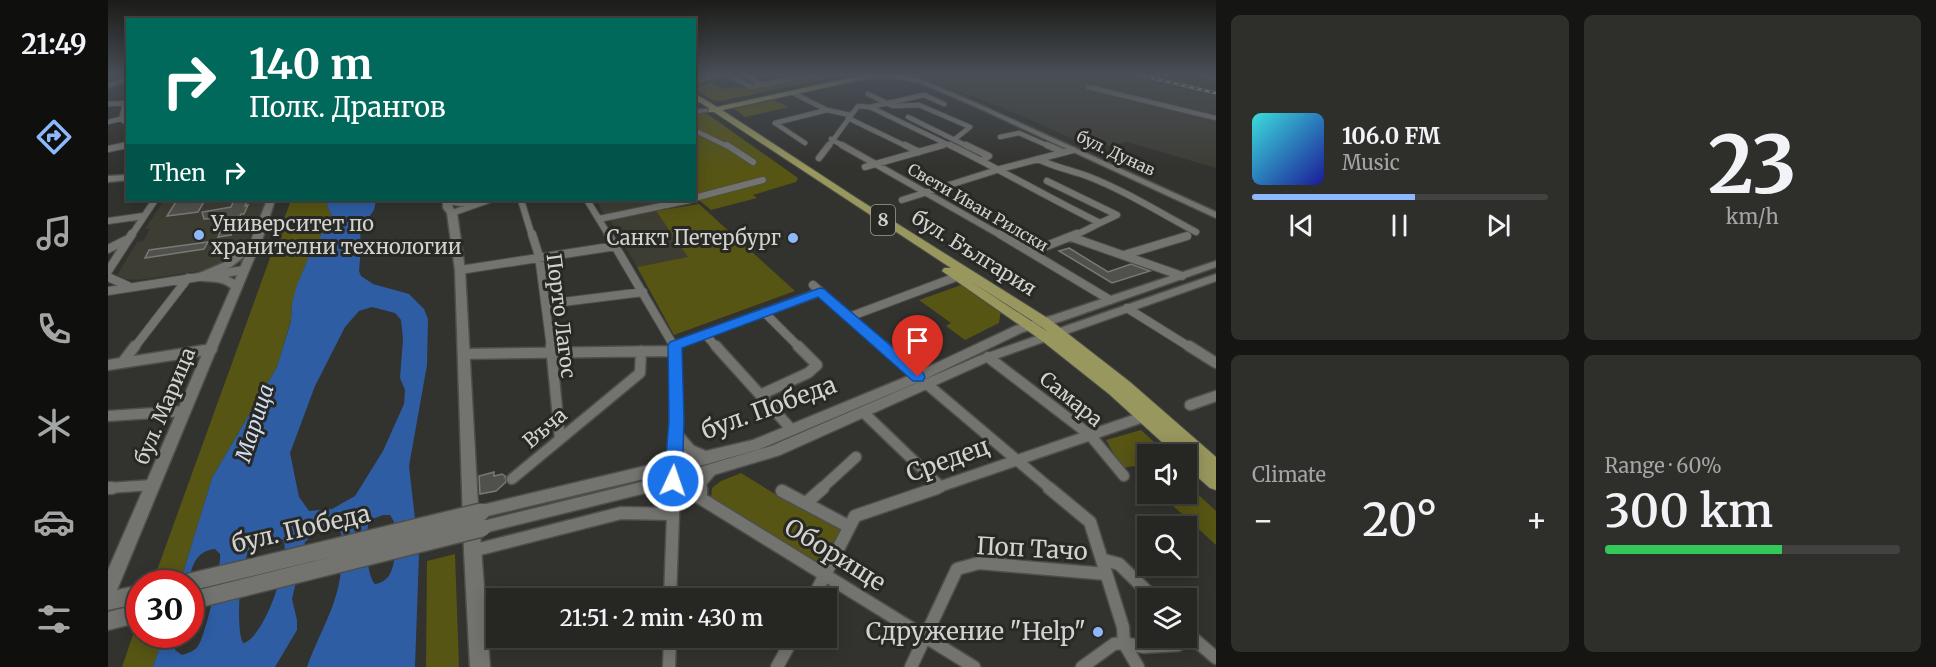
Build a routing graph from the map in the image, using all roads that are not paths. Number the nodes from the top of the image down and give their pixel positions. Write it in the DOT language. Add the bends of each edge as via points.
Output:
graph roads {
  1 [pos="721,106"];
  2 [pos="819,106"];
  3 [pos="858,106"];
  4 [pos="860,106"];
  5 [pos="873,106"];
  6 [pos="921,106"];
  7 [pos="976,106"];
  8 [pos="988,106"];
  9 [pos="1167,106"];
  10 [pos="870,107"];
  11 [pos="705,109"];
  12 [pos="827,110"];
  13 [pos="849,116"];
  14 [pos="908,117"];
  15 [pos="124,118"];
  16 [pos="1216,118"];
  17 [pos="108,122"];
  18 [pos="696,131"];
  19 [pos="1000,137"];
  20 [pos="831,139"];
  21 [pos="955,139"];
  22 [pos="805,143"];
  23 [pos="947,144"];
  24 [pos="126,145"];
  25 [pos="108,149"];
  26 [pos="1073,150"];
  27 [pos="919,152"];
  28 [pos="1063,152"];
  29 [pos="819,158"];
  30 [pos="1038,159"];
  31 [pos="982,160"];
  32 [pos="753,162"];
  33 [pos="875,164"];
  34 [pos="865,167"];
  35 [pos="1000,169"];
  36 [pos="126,179"];
  37 [pos="763,180"];
  38 [pos="108,181"];
  39 [pos="1047,181"];
  40 [pos="927,192"];
  41 [pos="696,197"];
  42 [pos="902,200"];
  43 [pos="154,201"];
  44 [pos="271,201"];
  45 [pos="279,201"];
  46 [pos="487,201"];
  47 [pos="521,201"];
  48 [pos="588,201"];
  49 [pos="677,201"];
  50 [pos="452,204"];
  51 [pos="480,204"];
  52 [pos="1216,210"];
  53 [pos="1216,215"];
  54 [pos="143,216"];
  55 [pos="599,219"];
  56 [pos="108,221"];
  57 [pos="1100,223"];
  58 [pos="1196,232"];
  59 [pos="1187,236"];
  60 [pos="1071,237"];
  61 [pos="257,239"];
  62 [pos="128,240"];
  63 [pos="616,246"];
  64 [pos="108,249"];
  65 [pos="1031,252"];
  66 [pos="1124,255"];
  67 [pos="539,256"];
  68 [pos="1216,264"];
  69 [pos="244,270"];
  70 [pos="460,270"];
  71 [pos="108,271"];
  72 [pos="956,276"];
  73 [pos="1182,276"];
  74 [pos="108,277"];
  75 [pos="1216,277"];
  76 [pos="192,278"];
  77 [pos="813,285"];
  78 [pos="134,287"];
  79 [pos="237,287"];
  80 [pos="643,292"];
  81 [pos="820,292"];
  82 [pos="108,293"];
  83 [pos="1110,300"];
  84 [pos="547,304"];
  85 [pos="1127,308"];
  86 [pos="764,312"];
  87 [pos="849,317"];
  88 [pos="1029,326"];
  89 [pos="1049,330"];
  90 [pos="705,334"];
  91 [pos="674,348"];
  92 [pos="212,349"];
  93 [pos="550,351"];
  94 [pos="641,351"];
  95 [pos="464,354"];
  96 [pos="988,357"];
  97 [pos="122,363"];
  98 [pos="1216,363"];
  99 [pos="108,365"];
  100 [pos="923,381"];
  101 [pos="760,395"];
  102 [pos="1216,396"];
  103 [pos="1190,405"];
  104 [pos="185,411"];
  105 [pos="863,412"];
  106 [pos="108,416"];
  107 [pos="1143,417"];
  108 [pos="792,430"];
  109 [pos="676,435"];
  110 [pos="1090,435"];
  111 [pos="560,439"];
  112 [pos="1174,444"];
  113 [pos="856,457"];
  114 [pos="1017,459"];
  115 [pos="710,464"];
  116 [pos="1197,465"];
  117 [pos="1216,467"];
  118 [pos="674,473"];
  119 [pos="1124,476"];
  120 [pos="512,479"];
  121 [pos="1216,483"];
  122 [pos="152,485"];
  123 [pos="941,487"];
  124 [pos="108,488"];
  125 [pos="782,491"];
  126 [pos="700,497"];
  127 [pos="806,503"];
  128 [pos="673,514"];
  129 [pos="482,520"];
  130 [pos="848,526"];
  131 [pos="472,552"];
  132 [pos="1104,560"];
  133 [pos="826,574"];
  134 [pos="1106,574"];
  135 [pos="111,575"];
  136 [pos="204,579"];
  137 [pos="670,588"];
  138 [pos="818,588"];
  139 [pos="1144,588"];
  140 [pos="108,591"];
  141 [pos="126,597"];
  142 [pos="204,597"];
  143 [pos="108,601"];
  144 [pos="126,616"];
  145 [pos="108,621"];
  146 [pos="927,638"];
  147 [pos="1124,643"];
  148 [pos="1197,643"];
  149 [pos="1137,646"];
  150 [pos="670,648"];
  151 [pos="787,648"];
  152 [pos="1216,658"];
  153 [pos="480,667"];
  154 [pos="669,667"];
  155 [pos="777,667"];
  156 [pos="910,667"];
  157 [pos="974,667"];
  158 [pos="1082,667"];
  159 [pos="1138,667"];
  1 -- 11 [label="main road"];
  2 -- 12 [label="street"];
  3 -- 13 [label="street"];
  4 -- 10 [label="street"];
  5 -- 10 [label="street"];
  6 -- 21 [label="street" via="970,127"];
  7 -- 26 [label="main road, бул. Дунав"];
  8 -- 52 [label="main road, бул. Дунав"];
  9 -- 16 [label="street"];
  10 -- 23 [label="street"];
  11 -- 72 [label="main road, бул. България / 8"];
  11 -- 89 [label="main road, бул. България / 8" via="854,201"];
  12 -- 13 [label="street"];
  12 -- 22 [label="street" via="776,123"];
  13 -- 20 [label="street"];
  13 -- 27 [label="street"];
  14 -- 21 [label="street"];
  15 -- 17 [label="street"];
  18 -- 32 [label="street"];
  19 -- 28 [label="street" via="1019,133"];
  20 -- 29 [label="street"];
  20 -- 33 [label="street, Свети Иван Рилски"];
  21 -- 31 [label="street" via="989,156"];
  23 -- 27 [label="street"];
  23 -- 31 [label="street"];
  24 -- 25 [label="street"];
  26 -- 28 [label="street"];
  26 -- 53 [label="main road, бул. Дунав"];
  27 -- 33 [label="street"];
  28 -- 30 [label="street"];
  30 -- 35 [label="street"];
  30 -- 58 [label="street" via="1154,207"];
  31 -- 35 [label="street"];
  33 -- 34 [label="street"];
  33 -- 40 [label="street, Свети Иван Рилски"];
  35 -- 40 [label="street"];
  35 -- 57 [label="street"];
  36 -- 38 [label="main road"];
  37 -- 41 [label="street"];
  39 -- 57 [label="street" via="1117,214"];
  40 -- 42 [label="street"];
  40 -- 65 [label="street, Свети Иван Рилски"];
  43 -- 54 [label="street"];
  44 -- 61 [label="main road, бул. Марица"];
  45 -- 61 [label="main road, бул. Марица" via="270,223"];
  46 -- 51 [label="street"];
  47 -- 67 [label="street, Порто Лагос"];
  48 -- 55 [label="street"];
  49 -- 55 [label="street"];
  50 -- 51 [label="street"];
  50 -- 51 [label="street"];
  50 -- 70 [label="main road"];
  54 -- 56 [label="street"];
  54 -- 62 [label="street"];
  55 -- 63 [label="street"];
  57 -- 60 [label="street"];
  59 -- 66 [label="street"];
  60 -- 65 [label="street"];
  60 -- 66 [label="street"];
  61 -- 69 [label="main road, бул. Марица"];
  61 -- 76 [label="main road" via="230,263"];
  62 -- 64 [label="street"];
  62 -- 71 [label="street"];
  63 -- 67 [label="street"];
  63 -- 80 [label="street"];
  65 -- 83 [label="street, Свети Иван Рилски"];
  66 -- 73 [label="street"];
  67 -- 70 [label="street"];
  67 -- 84 [label="street, Порто Лагос"];
  68 -- 73 [label="main road, бул. Победа"];
  69 -- 76 [label="street"];
  69 -- 79 [label="main road, бул. Марица"];
  70 -- 95 [label="main road"];
  72 -- 87 [label="street"];
  72 -- 88 [label="main road, бул. България / 8"];
  73 -- 83 [label="main road, бул. Победа"];
  74 -- 78 [label="street"];
  75 -- 85 [label="main road, бул. Победа"];
  76 -- 78 [label="street"];
  76 -- 79 [label="main road" via="227,279"];
  76 -- 97 [label="street"];
  77 -- 81 [label="street"];
  78 -- 82 [label="street"];
  79 -- 92 [label="main road, бул. Марица"];
  80 -- 84 [label="street"];
  80 -- 91 [label="street"];
  81 -- 86 [label="street"];
  81 -- 87 [label="street"];
  83 -- 89 [label="main road, бул. Победа"];
  84 -- 93 [label="street, Порто Лагос"];
  85 -- 89 [label="main road, бул. Победа"];
  85 -- 98 [label="street"];
  86 -- 90 [label="street"];
  86 -- 101 [label="street" via="817,365"];
  87 -- 100 [label="street"];
  88 -- 89 [label="main road, бул. България / 8"];
  88 -- 100 [label="main road, бул. Победа"];
  89 -- 96 [label="main road, бул. Победа"];
  89 -- 107 [label="main road, бул. България / 8"];
  89 -- 117 [label="main road, бул. България / 8" via="1125,386"];
  90 -- 91 [label="street"];
  90 -- 101 [label="street"];
  91 -- 94 [label="street"];
  91 -- 109 [label="street"];
  92 -- 97 [label="street"];
  92 -- 104 [label="main road, бул. Марица"];
  93 -- 94 [label="street"];
  93 -- 95 [label="street"];
  93 -- 111 [label="street, Порто Лагос"];
  94 -- 111 [label="street, Въча" via="640,373"];
  95 -- 131 [label="main road"];
  96 -- 100 [label="main road, бул. Победа"];
  96 -- 110 [label="street, Самара"];
  97 -- 99 [label="street"];
  100 -- 105 [label="main road, бул. Победа"];
  100 -- 108 [label="main road, бул. Победа"];
  100 -- 114 [label="street"];
  101 -- 108 [label="street"];
  102 -- 103 [label="street"];
  104 -- 106 [label="street"];
  104 -- 122 [label="main road, бул. Марица"];
  105 -- 115 [label="main road, бул. Победа" via="775,451"];
  105 -- 123 [label="street"];
  107 -- 110 [label="street, Средец"];
  107 -- 112 [label="main road, бул. България / 8"];
  108 -- 115 [label="main road, бул. Победа"];
  109 -- 115 [label="main road" via="688,450"];
  109 -- 118 [label="street"];
  110 -- 114 [label="street, Средец"];
  110 -- 119 [label="street, Самара"];
  111 -- 120 [label="street, Въча"];
  113 -- 127 [label="street"];
  114 -- 123 [label="street, Средец"];
  114 -- 132 [label="street" via="1090,522"];
  115 -- 118 [label="main road, бул. Победа"];
  115 -- 126 [label="street" via="701,483"];
  116 -- 121 [label="main road, бул. България / 8"];
  118 -- 126 [label="street, Оборище"];
  118 -- 128 [label="street"];
  118 -- 129 [label="main road, бул. Победа"];
  122 -- 124 [label="street"];
  122 -- 135 [label="main road, бул. Марица"];
  123 -- 130 [label="street, Средец" via="855,516"];
  125 -- 127 [label="street"];
  126 -- 133 [label="street, Оборище"];
  127 -- 130 [label="street"];
  128 -- 131 [label="street" via="621,513"];
  128 -- 137 [label="street"];
  129 -- 136 [label="main road, бул. Победа, bridge"];
  129 -- 142 [label="main road, бул. Победа, bridge"];
  130 -- 133 [label="street"];
  131 -- 153 [label="main road"];
  132 -- 134 [label="street"];
  132 -- 139 [label="street" via="1119,564"];
  133 -- 138 [label="street"];
  133 -- 146 [label="street, Оборище"];
  134 -- 146 [label="street, Поп Тачо" via="979,563 957,569"];
  134 -- 147 [label="street" via="1123,627"];
  135 -- 140 [label="main road, бул. Марица"];
  141 -- 143 [label="main road"];
  144 -- 145 [label="main road"];
  146 -- 156 [label="street, Поп Тачо"];
  146 -- 157 [label="street, Оборище"];
  147 -- 149 [label="street"];
  147 -- 158 [label="street" via="1114,644"];
  147 -- 159 [label="street"];
  148 -- 152 [label="street"];
  150 -- 154 [label="street"];
  151 -- 155 [label="street"];
}
